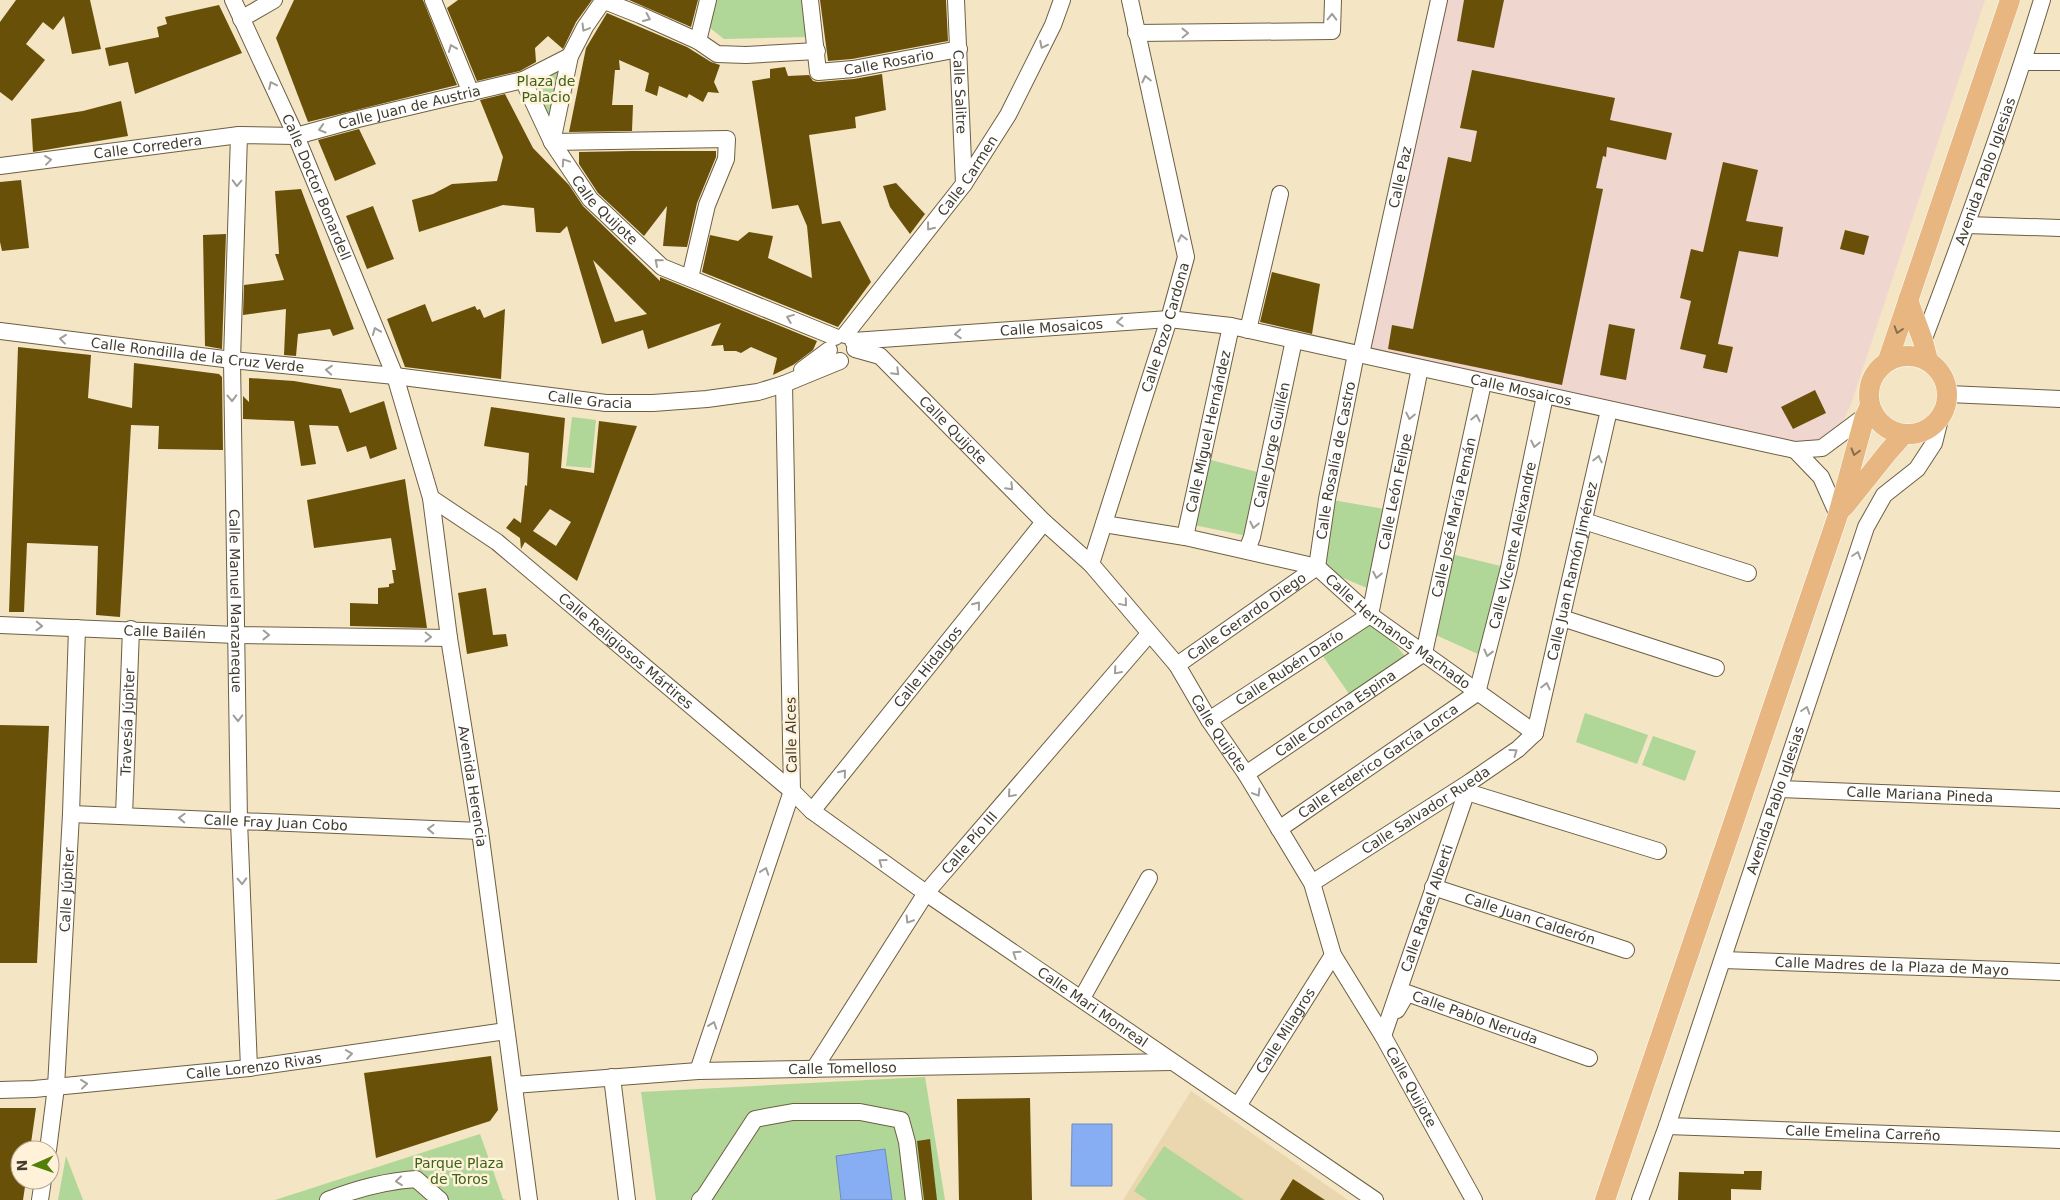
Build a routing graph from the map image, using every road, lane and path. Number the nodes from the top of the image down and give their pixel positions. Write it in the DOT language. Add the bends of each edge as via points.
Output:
graph roads {
  1 [pos="233,0"];
  2 [pos="274,0"];
  3 [pos="433,0"];
  4 [pos="602,0"];
  5 [pos="708,0"];
  6 [pos="810,0"];
  7 [pos="956,0"];
  8 [pos="1062,0"];
  9 [pos="1130,0"];
  10 [pos="1333,0"];
  11 [pos="1439,0"];
  12 [pos="2010,0"];
  13 [pos="2042,0"];
  14 [pos="241,19"];
  15 [pos="1136,33"];
  16 [pos="698,41"];
  17 [pos="958,49"];
  18 [pos="817,51"];
  19 [pos="570,56"];
  20 [pos="2023,62"];
  21 [pos="2060,62"];
  22 [pos="523,80"];
  23 [pos="470,93"];
  24 [pos="239,135"];
  25 [pos="296,136"];
  26 [pos="552,142"];
  27 [pos="0,166"];
  28 [pos="964,184"];
  29 [pos="1280,194"];
  30 [pos="1967,225"];
  31 [pos="2060,228"];
  32 [pos="690,278"];
  33 [pos="1908,300"];
  34 [pos="1169,319"];
  35 [pos="1231,326"];
  36 [pos="0,330"];
  37 [pos="1248,330"];
  38 [pos="1294,340"];
  39 [pos="1923,341"];
  40 [pos="843,345"];
  41 [pos="1358,354"];
  42 [pos="232,360"];
  43 [pos="1888,360"];
  44 [pos="1928,360"];
  45 [pos="1420,368"];
  46 [pos="395,376"];
  47 [pos="1484,383"];
  48 [pos="784,384"];
  49 [pos="1948,394"];
  50 [pos="1545,396"];
  51 [pos="2060,399"];
  52 [pos="1609,410"];
  53 [pos="1868,411"];
  54 [pos="1940,419"];
  55 [pos="1904,434"];
  56 [pos="1795,450"];
  57 [pos="430,498"];
  58 [pos="1838,515"];
  59 [pos="1044,522"];
  60 [pos="1584,522"];
  61 [pos="1104,524"];
  62 [pos="1185,537"];
  63 [pos="1247,550"];
  64 [pos="1091,564"];
  65 [pos="1317,567"];
  66 [pos="1748,573"];
  67 [pos="1370,615"];
  68 [pos="1562,618"];
  69 [pos="0,625"];
  70 [pos="77,628"];
  71 [pos="131,629"];
  72 [pos="1149,634"];
  73 [pos="236,635"];
  74 [pos="449,638"];
  75 [pos="1424,653"];
  76 [pos="1177,665"];
  77 [pos="1716,668"];
  78 [pos="1477,693"];
  79 [pos="1209,720"];
  80 [pos="1535,733"];
  81 [pos="1246,774"];
  82 [pos="1468,787"];
  83 [pos="1780,789"];
  84 [pos="792,791"];
  85 [pos="2060,800"];
  86 [pos="812,812"];
  87 [pos="71,814"];
  88 [pos="124,816"];
  89 [pos="239,821"];
  90 [pos="1279,829"];
  91 [pos="480,831"];
  92 [pos="1658,851"];
  93 [pos="1149,878"];
  94 [pos="1312,883"];
  95 [pos="1434,888"];
  96 [pos="926,893"];
  97 [pos="1626,950"];
  98 [pos="1333,955"];
  99 [pos="1723,960"];
  100 [pos="2060,972"];
  101 [pos="1082,998"];
  102 [pos="506,1031"];
  103 [pos="1383,1036"];
  104 [pos="1589,1058"];
  105 [pos="1171,1062"];
  106 [pos="249,1068"];
  107 [pos="814,1068"];
  108 [pos="698,1071"];
  109 [pos="612,1077"];
  110 [pos="514,1084"];
  111 [pos="56,1087"];
  112 [pos="0,1090"];
  113 [pos="1238,1106"];
  114 [pos="1667,1126"];
  115 [pos="49,1140"];
  116 [pos="2060,1140"];
  117 [pos="328,1200"];
  118 [pos="440,1200"];
  119 [pos="529,1200"];
  120 [pos="627,1200"];
  121 [pos="700,1200"];
  122 [pos="914,1200"];
  123 [pos="1375,1200"];
  124 [pos="1474,1200"];
  125 [pos="1605,1200"];
  126 [pos="1640,1200"];
  1 -- 14 [label="street, Calle Doctor Bonardell"];
  2 -- 14 [label="street"];
  23 -- 3 [label="street, one-way"];
  4 -- 16 [label="street, one-way"];
  4 -- 19 [label="street, one-way"];
  5 -- 16 [label="street"];
  6 -- 18 [label="street"];
  7 -- 17 [label="street, Calle Salitre"];
  8 -- 28 [label="street, Calle Carmen, one-way" via="1008,116"];
  9 -- 15 [label="street, Calle Pozo Cardona"];
  15 -- 10 [label="street, one-way" via="1332,32"];
  11 -- 41 [label="street, Calle Paz"];
  12 -- 33 [label="main road"];
  13 -- 20 [label="street, Avenida Pablo Iglesias"];
  25 -- 14 [label="street, Calle Doctor Bonardell, one-way"];
  34 -- 15 [label="street, Calle Pozo Cardona, one-way" via="1186,256"];
  16 -- 18 [label="street" via="717,54"];
  17 -- 18 [label="street, Calle Rosario" via="853,69 818,72"];
  17 -- 28 [label="street, Calle Salitre"];
  19 -- 22 [label="street"];
  19 -- 26 [label="street"];
  20 -- 21 [label="street"];
  20 -- 30 [label="street, Avenida Pablo Iglesias"];
  22 -- 23 [label="street, Calle Juan de Austria"];
  22 -- 26 [label="street"];
  23 -- 25 [label="street, Calle Juan de Austria, one-way"];
  24 -- 25 [label="street, Calle Corredera"];
  27 -- 24 [label="street, Calle Corredera, one-way"];
  24 -- 42 [label="street, Calle Manuel Manzaneque, one-way"];
  46 -- 25 [label="street, Calle Doctor Bonardell, one-way"];
  32 -- 26 [label="street, Calle Quijote, one-way" via="662,267 590,199"];
  26 -- 32 [label="street" via="727,139 726,159 707,205"];
  28 -- 40 [label="street, Calle Carmen, one-way"];
  29 -- 37 [label="street"];
  30 -- 31 [label="street"];
  30 -- 39 [label="street, Avenida Pablo Iglesias"];
  40 -- 32 [label="street, Calle Quijote, one-way"];
  33 -- 39 [label="main road"];
  33 -- 43 [label="main road, one-way"];
  34 -- 35 [label="street, Calle Mosaicos"];
  34 -- 40 [label="street, Calle Mosaicos, one-way"];
  34 -- 61 [label="street, Calle Pozo Cardona"];
  35 -- 37 [label="street, Calle Mosaicos"];
  35 -- 62 [label="street, Calle Miguel Hernández"];
  42 -- 36 [label="street, Calle Rondilla de la Cruz Verde, one-way"];
  37 -- 38 [label="street, Calle Mosaicos"];
  38 -- 41 [label="street, Calle Mosaicos"];
  38 -- 63 [label="street, Calle Jorge Guillén, one-way"];
  39 -- 44 [label="main road"];
  40 -- 48 [label="street, Calle Gracia"];
  40 -- 59 [label="street, Calle Quijote, one-way" via="880,356"];
  41 -- 45 [label="street, Calle Mosaicos"];
  41 -- 65 [label="street, Calle Rosalía de Castro" via="1327,499"];
  46 -- 42 [label="street, Calle Rondilla de la Cruz Verde, one-way"];
  42 -- 73 [label="street, Calle Manuel Manzaneque, one-way"];
  43 -- 44 [label="main road" via="1901,355"];
  43 -- 53 [label="main road" via="1871,380"];
  44 -- 49 [label="main road" via="1946,381"];
  45 -- 47 [label="street, Calle Mosaicos"];
  45 -- 67 [label="street, Calle León Felipe, one-way"];
  46 -- 48 [label="street, Calle Gracia" via="606,403 707,399 758,392"];
  46 -- 57 [label="street, Avenida Herencia"];
  47 -- 50 [label="street, Calle Mosaicos"];
  75 -- 47 [label="street, Calle José María Pemán, one-way"];
  48 -- 84 [label="street, Calle Alces"];
  49 -- 51 [label="street"];
  49 -- 54 [label="main road"];
  50 -- 52 [label="street, Calle Mosaicos"];
  50 -- 78 [label="street, Calle Vicente Aleixandre, one-way" via="1509,568"];
  52 -- 56 [label="street, Calle Mosaicos"];
  60 -- 52 [label="street, Calle Juan Ramón Jiménez, one-way"];
  53 -- 55 [label="main road" via="1889,430"];
  53 -- 56 [label="street, Calle Mosaicos" via="1822,448"];
  53 -- 58 [label="main road, one-way"];
  54 -- 55 [label="main road" via="1917,434"];
  83 -- 54 [label="street, Avenida Pablo Iglesias, one-way" via="1866,527 1884,495 1917,469 1934,443"];
  55 -- 58 [label="main road"];
  56 -- 58 [label="street" via="1820,477"];
  57 -- 74 [label="street, Avenida Herencia"];
  57 -- 84 [label="street, Calle Religiosos Mártires" via="497,542"];
  58 -- 125 [label="main road"];
  59 -- 64 [label="street, Calle Quijote"];
  86 -- 59 [label="street, Calle Hidalgos, one-way"];
  60 -- 66 [label="street"];
  60 -- 68 [label="street, Calle Juan Ramón Jiménez"];
  61 -- 62 [label="street, Calle Hermanos Machado"];
  61 -- 64 [label="street, Calle Pozo Cardona"];
  62 -- 63 [label="street, Calle Hermanos Machado"];
  63 -- 65 [label="street, Calle Hermanos Machado"];
  64 -- 72 [label="street, Calle Quijote, one-way"];
  65 -- 67 [label="street, Calle Hermanos Machado"];
  65 -- 76 [label="street, Calle Gerardo Diego"];
  67 -- 75 [label="street, Calle Hermanos Machado"];
  67 -- 79 [label="street, Calle Rubén Darío"];
  68 -- 77 [label="street"];
  80 -- 68 [label="street, Calle Juan Ramón Jiménez, one-way"];
  69 -- 70 [label="street, Calle Bailén, one-way"];
  70 -- 71 [label="street, Calle Bailén"];
  70 -- 87 [label="street, Calle Júpiter"];
  71 -- 73 [label="street, Calle Bailén"];
  71 -- 88 [label="street, Travesía Júpiter"];
  72 -- 76 [label="street, Calle Quijote"];
  72 -- 96 [label="street, Calle Pío III, one-way"];
  73 -- 74 [label="street, Calle Bailén, one-way"];
  73 -- 89 [label="street, Calle Manuel Manzaneque, one-way"];
  74 -- 91 [label="street, Avenida Herencia"];
  75 -- 78 [label="street, Calle Hermanos Machado"];
  75 -- 81 [label="street, Calle Concha Espina"];
  76 -- 79 [label="street, Calle Quijote"];
  78 -- 80 [label="street, Calle Hermanos Machado"];
  78 -- 90 [label="street, Calle Federico García Lorca"];
  79 -- 81 [label="street, Calle Quijote"];
  82 -- 80 [label="street, Calle Salvador Rueda, one-way" via="1518,750"];
  81 -- 90 [label="street, Calle Quijote, one-way"];
  82 -- 92 [label="street"];
  82 -- 94 [label="street, Calle Salvador Rueda"];
  82 -- 95 [label="street, Calle Rafael Alberti"];
  83 -- 85 [label="street, Calle Mariana Pineda"];
  83 -- 99 [label="street, Avenida Pablo Iglesias"];
  84 -- 86 [label="street, Calle Religiosos Mártires"];
  108 -- 84 [label="street, Calle Alces, one-way"];
  96 -- 86 [label="street, Calle Mari Monreal, one-way"];
  87 -- 88 [label="street, Calle Fray Juan Cobo"];
  87 -- 111 [label="street, Calle Júpiter"];
  89 -- 88 [label="street, Calle Fray Juan Cobo, one-way"];
  91 -- 89 [label="street, Calle Fray Juan Cobo, one-way"];
  89 -- 106 [label="street, Calle Manuel Manzaneque, one-way"];
  90 -- 94 [label="street, Calle Quijote"];
  91 -- 102 [label="street, Avenida Herencia"];
  93 -- 101 [label="street"];
  94 -- 98 [label="street, Calle Quijote"];
  95 -- 97 [label="street, Calle Juan Calderón"];
  95 -- 103 [label="street, Calle Rafael Alberti"];
  101 -- 96 [label="street, Calle Mari Monreal, one-way"];
  96 -- 107 [label="street, Calle Pío III, one-way"];
  98 -- 103 [label="street, Calle Quijote"];
  98 -- 113 [label="street, Calle Milagros"];
  99 -- 100 [label="street, Calle Madres de la Plaza de Mayo"];
  99 -- 114 [label="street, Avenida Pablo Iglesias"];
  101 -- 105 [label="street, Calle Mari Monreal"];
  106 -- 102 [label="street, Calle Lorenzo Rivas, one-way"];
  102 -- 110 [label="street, Avenida Herencia"];
  103 -- 104 [label="street, Calle Pablo Neruda" via="1406,994"];
  103 -- 124 [label="street, Calle Quijote"];
  105 -- 107 [label="street, Calle Tomelloso"];
  105 -- 113 [label="street, Calle Mari Monreal"];
  111 -- 106 [label="street, Calle Lorenzo Rivas, one-way"];
  107 -- 108 [label="street, Calle Tomelloso"];
  108 -- 109 [label="street, Calle Tomelloso"];
  109 -- 110 [label="street, Calle Tomelloso"];
  109 -- 120 [label="street"];
  110 -- 119 [label="street, Avenida Herencia"];
  111 -- 112 [label="street, Calle Lorenzo Rivas"];
  111 -- 115 [label="street, Calle Júpiter"];
  113 -- 123 [label="street, Calle Mari Monreal"];
  114 -- 116 [label="street, Calle Emelina Carreño"];
  114 -- 126 [label="street, Avenida Pablo Iglesias"];
  118 -- 117 [label="street, one-way" via="416,1179 394,1181"];
  121 -- 122 [label="street" via="755,1119 793,1112 860,1112 901,1120"];
}
